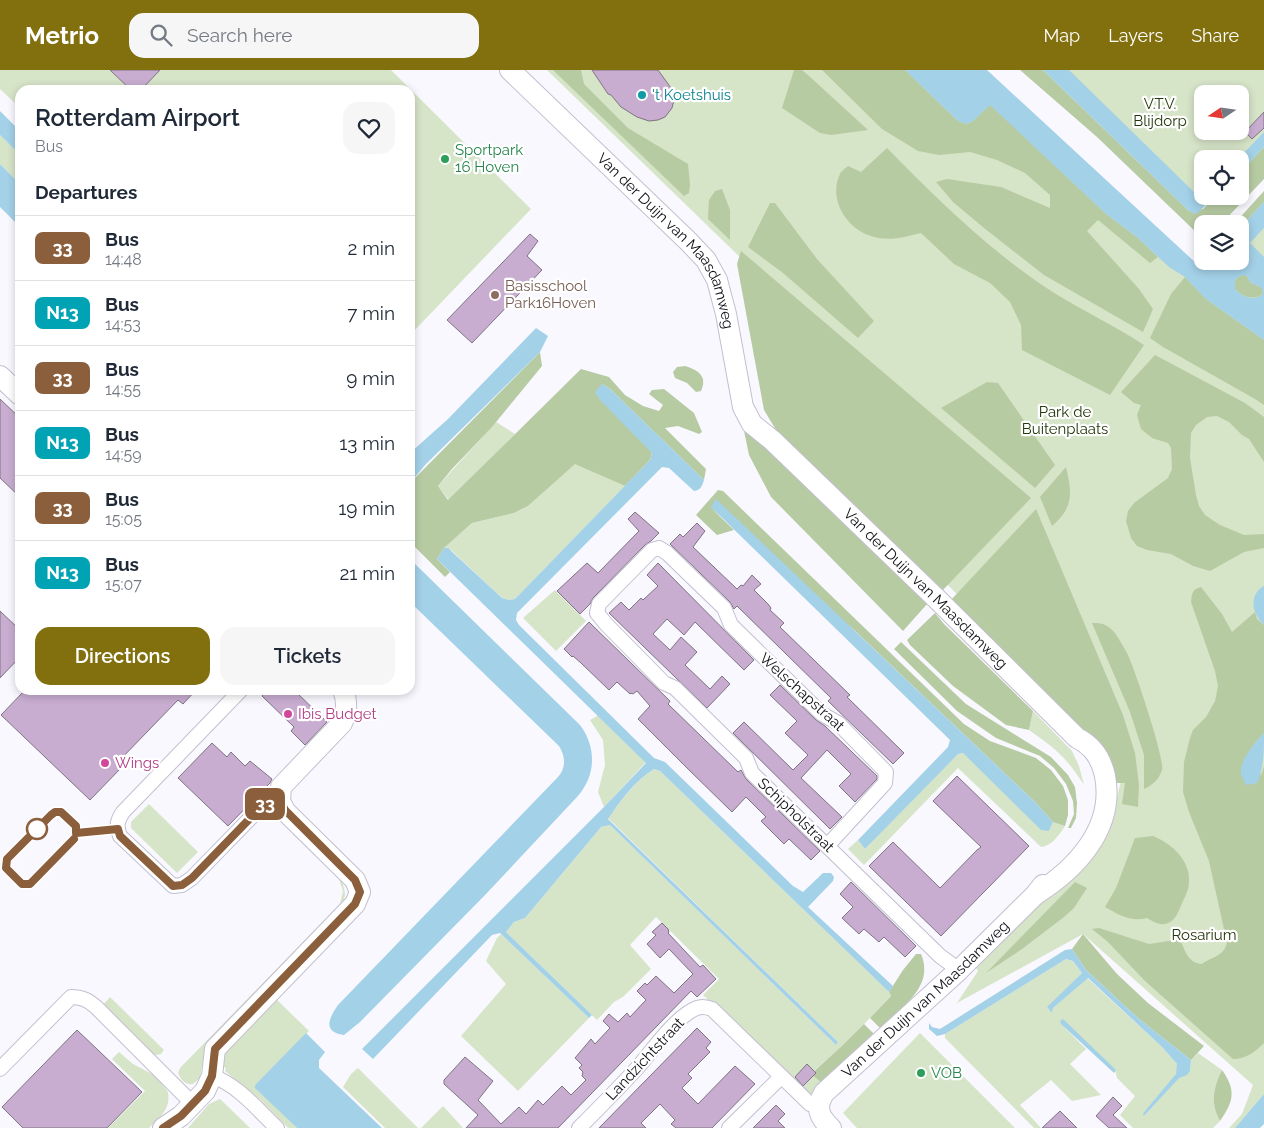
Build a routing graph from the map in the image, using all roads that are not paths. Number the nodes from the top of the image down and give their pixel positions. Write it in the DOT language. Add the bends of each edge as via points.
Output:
graph roads {
  1 [pos="510,70"];
  2 [pos="526,70"];
  3 [pos="0,376"];
  4 [pos="15,390"];
  5 [pos="772,440"];
  6 [pos="597,613"];
  7 [pos="236,695"];
  8 [pos="345,695"];
  9 [pos="280,801"];
  10 [pos="828,845"];
  11 [pos="960,970"];
  12 [pos="0,1069"];
  13 [pos="212,1076"];
  14 [pos="781,1077"];
  15 [pos="818,1108"];
  16 [pos="184,1116"];
  17 [pos="163,1128"];
  18 [pos="277,1128"];
  19 [pos="579,1128"];
  20 [pos="729,1128"];
  21 [pos="831,1128"];
  1 -- 5 [label="street, Van der Duijn van Maasdamweg" via="706,260 717,280 726,314 743,407 752,424"];
  2 -- 5 [label="street, Van der Duijn van Maasdamweg" via="723,261 729,274 754,404"];
  3 -- 4 [label="street"];
  5 -- 11 [label="street, Van der Duijn van Maasdamweg" via="1077,738 1092,748 1104,772 1106,795 1103,821 1097,834 1056,881 1036,894"];
  6 -- 10 [label="street, Schipholstraat" via="664,683 675,688 746,758 752,773"];
  6 -- 10 [label="street, Welschapstraat" via="599,604 652,550 659,548 724,608 731,625 822,714 838,723 886,772 886,782"];
  7 -- 9 [label="street" via="123,812 117,820 120,836 173,886 182,885 264,804"];
  8 -- 9 [label="street" via="342,723 281,787"];
  9 -- 13 [label="street" via="285,810 355,880 360,892 355,904 215,1049"];
  10 -- 11 [label="street, Schipholstraat" via="940,956"];
  11 -- 15 [label="street, Van der Duijn van Maasdamweg" via="824,1093"];
  12 -- 16 [label="street" via="72,997 83,998 162,1073"];
  13 -- 16 [label="street" via="205,1091"];
  13 -- 18 [label="street" via="235,1088"];
  14 -- 15 [label="street, Landzichtstraat"];
  14 -- 19 [label="street, Landzichtstraat" via="712,1009 699,1007 686,1014"];
  14 -- 20 [label="street"];
  15 -- 21 [label="street" via="822,1120"];
  16 -- 17 [label="street"];
}
